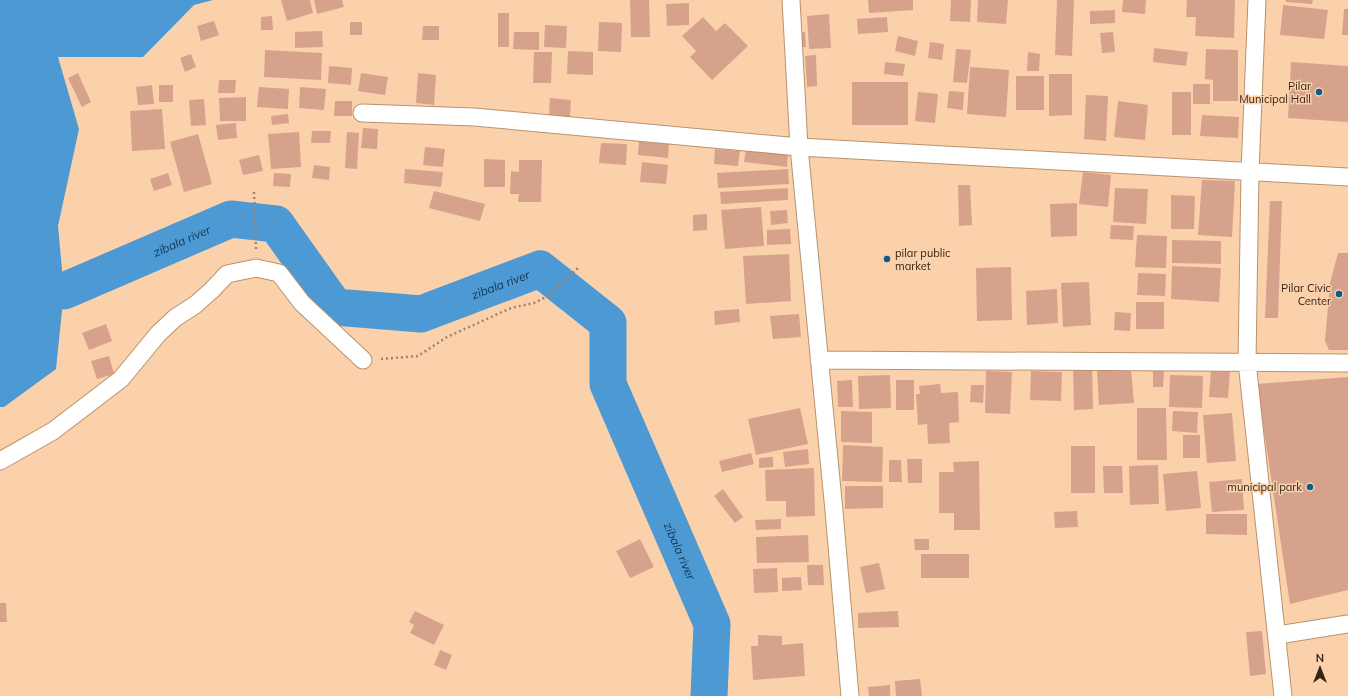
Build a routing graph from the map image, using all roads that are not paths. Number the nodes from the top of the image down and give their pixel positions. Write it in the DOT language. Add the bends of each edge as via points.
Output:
graph roads {
  1 [pos="791,0"];
  2 [pos="1257,0"];
  3 [pos="362,113"];
  4 [pos="799,147"];
  5 [pos="1250,172"];
  6 [pos="1348,177"];
  7 [pos="363,360"];
  8 [pos="820,360"];
  9 [pos="1247,362"];
  10 [pos="1348,363"];
  11 [pos="0,461"];
  12 [pos="1348,624"];
  13 [pos="1278,635"];
  14 [pos="850,696"];
  15 [pos="1283,696"];
  1 -- 4 [label="street"];
  2 -- 5 [label="street"];
  3 -- 4 [label="street" via="474,117"];
  4 -- 5 [label="street"];
  4 -- 8 [label="street"];
  5 -- 6 [label="street"];
  5 -- 9 [label="street"];
  7 -- 11 [label="street" via="302,302 279,273 256,268 227,274 195,305 175,318 158,334 121,379 53,431"];
  8 -- 9 [label="street"];
  8 -- 14 [label="street"];
  9 -- 10 [label="street"];
  9 -- 13 [label="street"];
  12 -- 13 [label="street"];
  13 -- 15 [label="street"];
}
